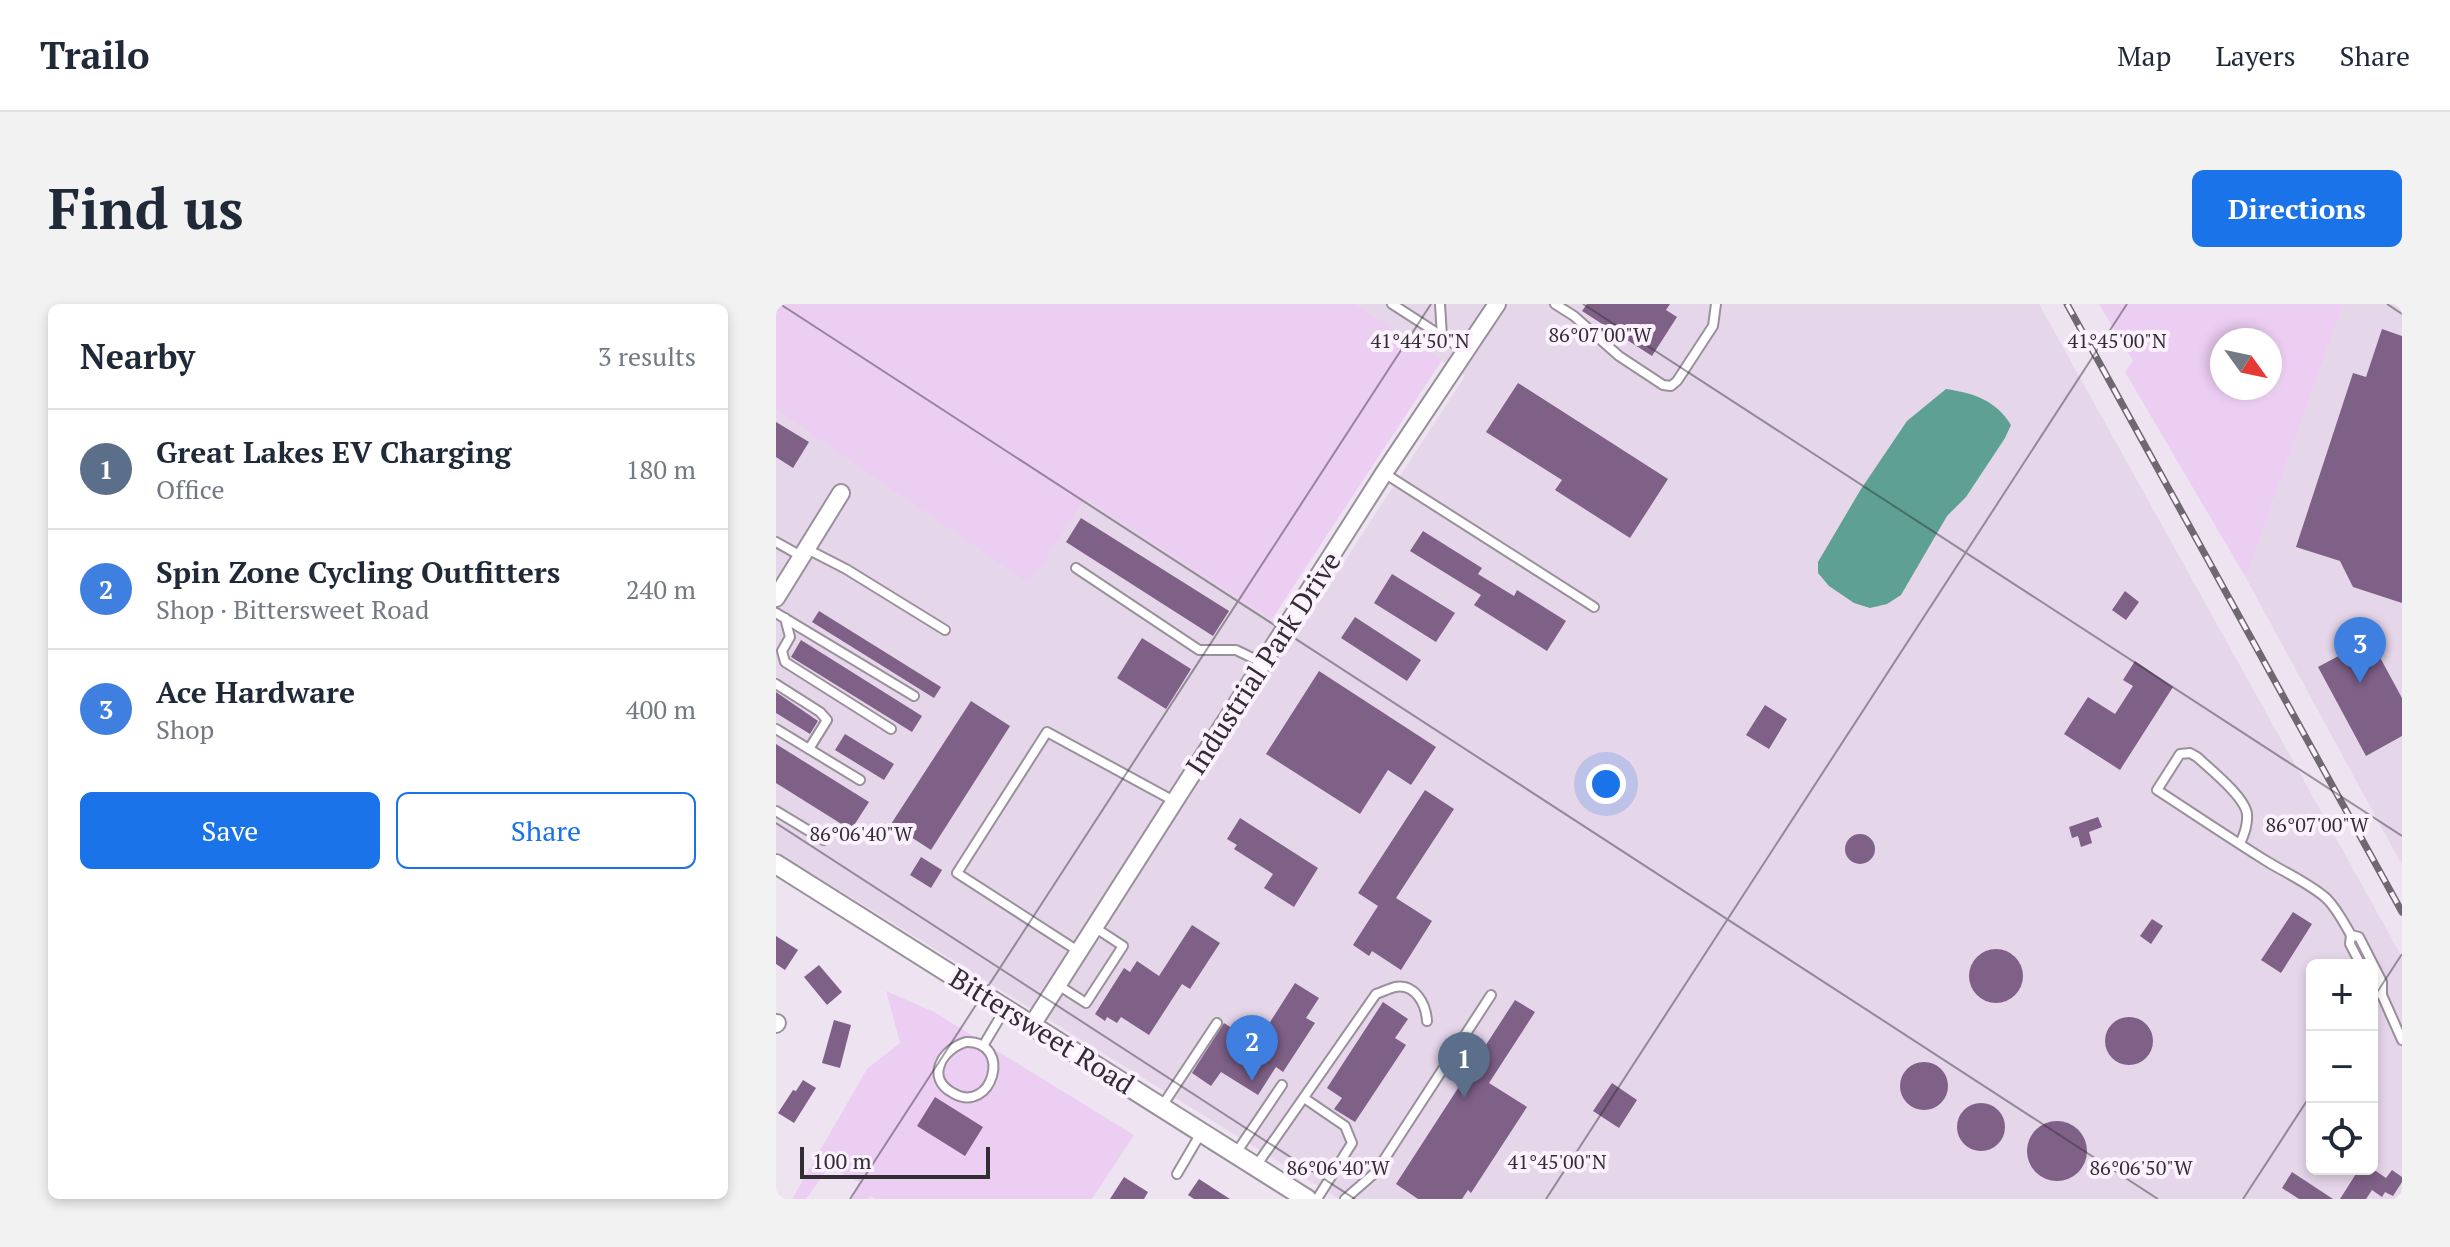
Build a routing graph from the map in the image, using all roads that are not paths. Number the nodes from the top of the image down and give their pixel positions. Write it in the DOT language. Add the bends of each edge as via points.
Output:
graph roads {
  1 [pos="1392,304"];
  2 [pos="1440,304"];
  3 [pos="1497,304"];
  4 [pos="1555,304"];
  5 [pos="1716,304"];
  6 [pos="1442,336"];
  7 [pos="1465,351"];
  8 [pos="1384,473"];
  9 [pos="841,493"];
  10 [pos="776,542"];
  11 [pos="804,552"];
  12 [pos="1076,568"];
  13 [pos="776,598"];
  14 [pos="1594,607"];
  15 [pos="780,616"];
  16 [pos="945,630"];
  17 [pos="1263,663"];
  18 [pos="776,684"];
  19 [pos="914,696"];
  20 [pos="776,729"];
  21 [pos="891,729"];
  22 [pos="809,749"];
  23 [pos="860,780"];
  24 [pos="1174,801"];
  25 [pos="776,811"];
  26 [pos="824,840"];
  27 [pos="2240,844"];
  28 [pos="776,864"];
  29 [pos="1094,927"];
  30 [pos="2351,935"];
  31 [pos="1078,951"];
  32 [pos="2358,959"];
  33 [pos="1058,984"];
  34 [pos="2378,992"];
  35 [pos="1491,995"];
  36 [pos="2382,995"];
  37 [pos="1006,1008"];
  38 [pos="1427,1021"];
  39 [pos="1217,1023"];
  40 [pos="1032,1025"];
  41 [pos="2402,1040"];
  42 [pos="983,1046"];
  43 [pos="1282,1085"];
  44 [pos="1304,1098"];
  45 [pos="1162,1107"];
  46 [pos="1202,1132"];
  47 [pos="1236,1154"];
  48 [pos="1256,1166"];
  49 [pos="1177,1174"];
  50 [pos="1307,1199"];
  51 [pos="1317,1199"];
  52 [pos="1345,1199"];
  1 -- 6 [label="lane"];
  2 -- 6 [label="lane"];
  3 -- 7 [label="street, Industrial Park Drive"];
  4 -- 5 [label="lane" via="1619,356 1671,386 1713,326"];
  6 -- 7 [label="lane"];
  7 -- 8 [label="street, Industrial Park Drive"];
  8 -- 14 [label="lane"];
  8 -- 17 [label="street, Industrial Park Drive"];
  9 -- 11 [label="street"];
  10 -- 11 [label="lane"];
  11 -- 13 [label="street"];
  11 -- 16 [label="lane" via="846,569"];
  12 -- 17 [label="lane" via="1199,650 1236,650"];
  15 -- 19 [label="lane"];
  15 -- 21 [label="lane" via="790,637 782,651 785,662"];
  17 -- 24 [label="street, Industrial Park Drive"];
  18 -- 22 [label="lane" via="827,720"];
  20 -- 22 [label="lane"];
  22 -- 23 [label="lane"];
  24 -- 29 [label="street, Industrial Park Drive"];
  24 -- 31 [label="lane" via="1047,732 957,873"];
  25 -- 26 [label="lane"];
  27 -- 27 [label="lane" via="2157,790 2180,754 2197,757 2241,800 2247,824"];
  27 -- 30 [label="lane" via="2324,896"];
  28 -- 37 [label="street, Bittersweet Road"];
  29 -- 31 [label="street, Industrial Park Drive"];
  29 -- 33 [label="lane" via="1123,946 1086,1003"];
  30 -- 32 [label="lane"];
  30 -- 36 [label="lane" via="2359,937 2382,982"];
  31 -- 33 [label="street, Industrial Park Drive"];
  33 -- 40 [label="street, Industrial Park Drive"];
  34 -- 36 [label="lane"];
  35 -- 52 [label="lane" via="1376,1172"];
  36 -- 41 [label="lane"];
  37 -- 40 [label="street, Bittersweet Road"];
  37 -- 42 [label="lane"];
  38 -- 44 [label="lane" via="1420,997 1411,990 1399,986 1376,994"];
  39 -- 45 [label="lane"];
  40 -- 45 [label="street, Bittersweet Road"];
  42 -- 42 [label="lane" via="966,1042 945,1054 940,1079 952,1093 971,1097 987,1088 993,1061"];
  43 -- 47 [label="lane"];
  44 -- 48 [label="lane"];
  44 -- 51 [label="lane" via="1345,1126 1352,1143"];
  45 -- 46 [label="street, Bittersweet Road"];
  46 -- 47 [label="street, Bittersweet Road"];
  46 -- 49 [label="lane"];
  47 -- 48 [label="street, Bittersweet Road"];
  48 -- 50 [label="street, Bittersweet Road"];
}
